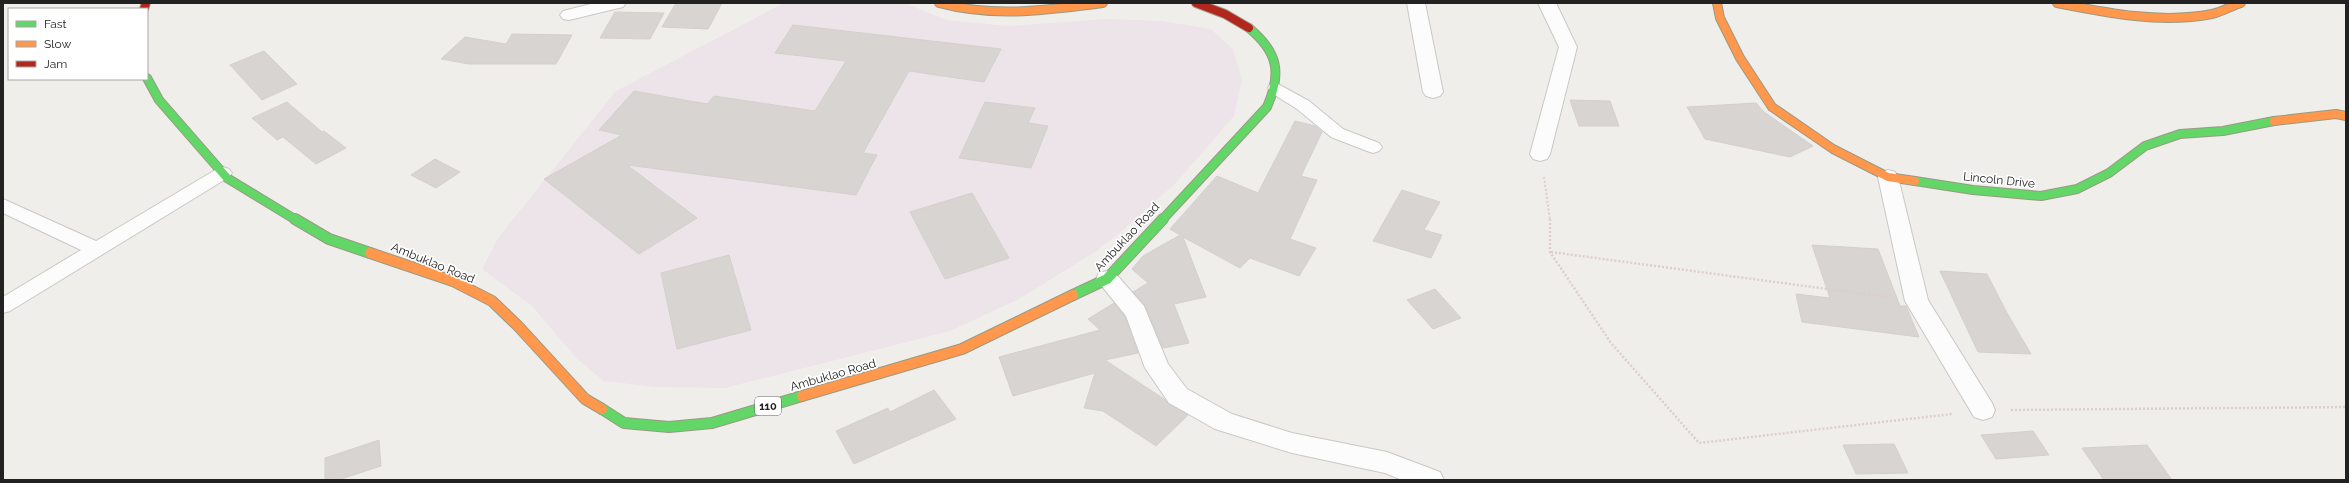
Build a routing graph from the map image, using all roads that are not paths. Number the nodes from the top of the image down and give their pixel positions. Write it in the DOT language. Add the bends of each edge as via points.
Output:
graph roads {
  1 [pos="617,3"];
  2 [pos="939,3"];
  3 [pos="1103,3"];
  4 [pos="1196,3"];
  5 [pos="1416,3"];
  6 [pos="1546,3"];
  7 [pos="1717,3"];
  8 [pos="2057,3"];
  9 [pos="2241,3"];
  10 [pos="569,15"];
  11 [pos="148,80"];
  12 [pos="1276,88"];
  13 [pos="1433,92"];
  14 [pos="2346,116"];
  15 [pos="1373,147"];
  16 [pos="1540,154"];
  17 [pos="223,173"];
  18 [pos="1888,176"];
  19 [pos="3,205"];
  20 [pos="96,249"];
  21 [pos="1107,279"];
  22 [pos="3,306"];
  23 [pos="1983,410"];
  24 [pos="1432,480"];
  1 -- 10 [label="street"];
  2 -- 3 [label="main road" via="954,9 997,14"];
  4 -- 12 [label="main road, Ambuklao Road / 110" via="1241,20 1261,38 1274,54"];
  5 -- 13 [label="street"];
  6 -- 16 [label="street" via="1568,47"];
  7 -- 18 [label="main road, Lincoln Drive" via="1720,18 1740,58 1772,107 1833,149"];
  8 -- 9 [label="main road" via="2161,15 2214,14"];
  11 -- 17 [label="main road, Ambuklao Road / 110" via="159,100"];
  12 -- 15 [label="lane" via="1303,105 1337,133"];
  12 -- 21 [label="main road, Ambuklao Road / 110" via="1267,107"];
  14 -- 18 [label="main road, Lincoln Drive" via="2336,114 2277,120 2223,131 2180,134 2144,146 2109,173 2077,189 2041,196 1973,190"];
  17 -- 20 [label="lane"];
  17 -- 21 [label="main road, Ambuklao Road / 110" via="329,239 453,281 492,302 518,326 585,400 624,423 669,427 712,423 954,352"];
  18 -- 23 [label="street" via="1917,301"];
  19 -- 20 [label="lane"];
  20 -- 22 [label="lane"];
  21 -- 24 [label="street" via="1136,312 1157,368 1178,396 1224,422 1292,443 1387,463"];
}
